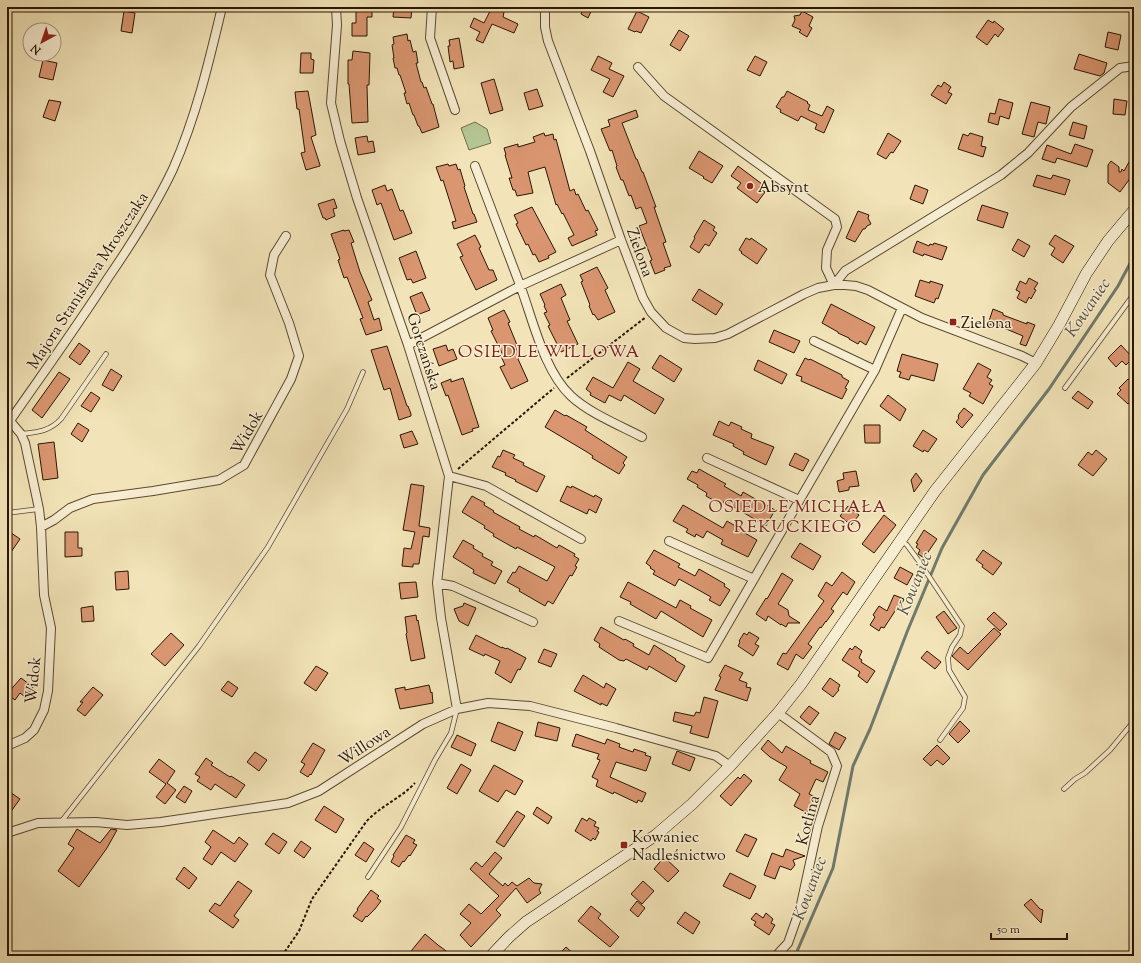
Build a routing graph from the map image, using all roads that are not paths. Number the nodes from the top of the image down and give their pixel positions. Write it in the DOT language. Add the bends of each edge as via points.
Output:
graph roads {
  1 [pos="222,7"];
  2 [pos="336,7"];
  3 [pos="432,7"];
  4 [pos="545,7"];
  5 [pos="1134,66"];
  6 [pos="638,67"];
  7 [pos="455,110"];
  8 [pos="475,166"];
  9 [pos="1134,210"];
  10 [pos="286,236"];
  11 [pos="621,240"];
  12 [pos="834,285"];
  13 [pos="520,286"];
  14 [pos="1134,294"];
  15 [pos="902,308"];
  16 [pos="814,341"];
  17 [pos="408,344"];
  18 [pos="106,354"];
  19 [pos="1036,363"];
  20 [pos="875,370"];
  21 [pos="363,372"];
  22 [pos="1065,388"];
  23 [pos="8,423"];
  24 [pos="21,434"];
  25 [pos="642,437"];
  26 [pos="707,458"];
  27 [pos="449,476"];
  28 [pos="799,500"];
  29 [pos="39,509"];
  30 [pos="7,514"];
  31 [pos="41,527"];
  32 [pos="581,538"];
  33 [pos="901,540"];
  34 [pos="669,541"];
  35 [pos="754,578"];
  36 [pos="437,583"];
  37 [pos="619,621"];
  38 [pos="533,622"];
  39 [pos="457,709"];
  40 [pos="778,713"];
  41 [pos="1134,721"];
  42 [pos="940,740"];
  43 [pos="7,746"];
  44 [pos="730,766"];
  45 [pos="1064,789"];
  46 [pos="60,822"];
  47 [pos="7,833"];
  48 [pos="368,877"];
  49 [pos="491,956"];
  50 [pos="776,956"];
  1 -- 23 [label="street, Majora Stanisława Mroszczaka" via="192,120 172,170 120,261"];
  2 -- 17 [label="street, Gorczańska" via="338,25 333,111 357,198"];
  3 -- 7 [label="street" via="430,38"];
  4 -- 11 [label="street, Zielona" via="548,41"];
  5 -- 12 [label="street" via="1120,68 1071,107 1028,153 1001,175 845,272"];
  6 -- 12 [label="street" via="664,96 835,219 837,227 827,250 826,268"];
  8 -- 13 [label="street"];
  9 -- 19 [label="street" via="1108,241 1086,274"];
  10 -- 31 [label="street, Widok" via="274,255 270,275 299,356 291,379 244,465 219,480 93,499 70,508"];
  11 -- 12 [label="street, Zielona" via="651,312 666,328 680,336 696,339 728,334 804,294"];
  11 -- 13 [label="street"];
  12 -- 15 [label="street, Zielona" via="856,286 868,290"];
  13 -- 17 [label="street"];
  13 -- 25 [label="street" via="549,368 559,383 572,397 591,410"];
  14 -- 22 [label="lane"];
  15 -- 19 [label="street, Zielona"];
  15 -- 20 [label="street"];
  16 -- 20 [label="street"];
  17 -- 27 [label="street, Gorczańska"];
  18 -- 24 [label="lane" via="56,424 42,432"];
  19 -- 33 [label="street" via="939,485"];
  20 -- 28 [label="street"];
  21 -- 46 [label="lane" via="347,409 268,547 199,646"];
  23 -- 24 [label="street, Widok"];
  24 -- 29 [label="street, Widok" via="27,449"];
  26 -- 28 [label="street"];
  27 -- 32 [label="street" via="486,486"];
  27 -- 36 [label="street, Gorczańska"];
  28 -- 35 [label="street"];
  29 -- 30 [label="lane"];
  29 -- 31 [label="street, Widok"];
  31 -- 43 [label="street, Widok" via="44,595 51,628 48,691 44,710 34,730 25,738"];
  33 -- 40 [label="street" via="820,659"];
  33 -- 42 [label="lane" via="907,545 962,626 948,658 949,670 965,697 963,708"];
  34 -- 35 [label="street"];
  35 -- 37 [label="street" via="708,658"];
  36 -- 38 [label="street" via="453,586"];
  36 -- 39 [label="street, Gorczańska"];
  39 -- 44 [label="street, Willowa" via="488,703 530,706 716,756"];
  39 -- 46 [label="street, Willowa" via="422,724 319,791 288,803 127,825"];
  39 -- 48 [label="lane" via="451,733 402,827"];
  40 -- 44 [label="street"];
  40 -- 50 [label="street, Kotlina" via="830,752 837,766 818,826 800,909 788,943"];
  41 -- 45 [label="lane" via="1110,750"];
  44 -- 49 [label="street" via="656,834 526,922"];
  46 -- 47 [label="street, Willowa" via="38,822"];
}
